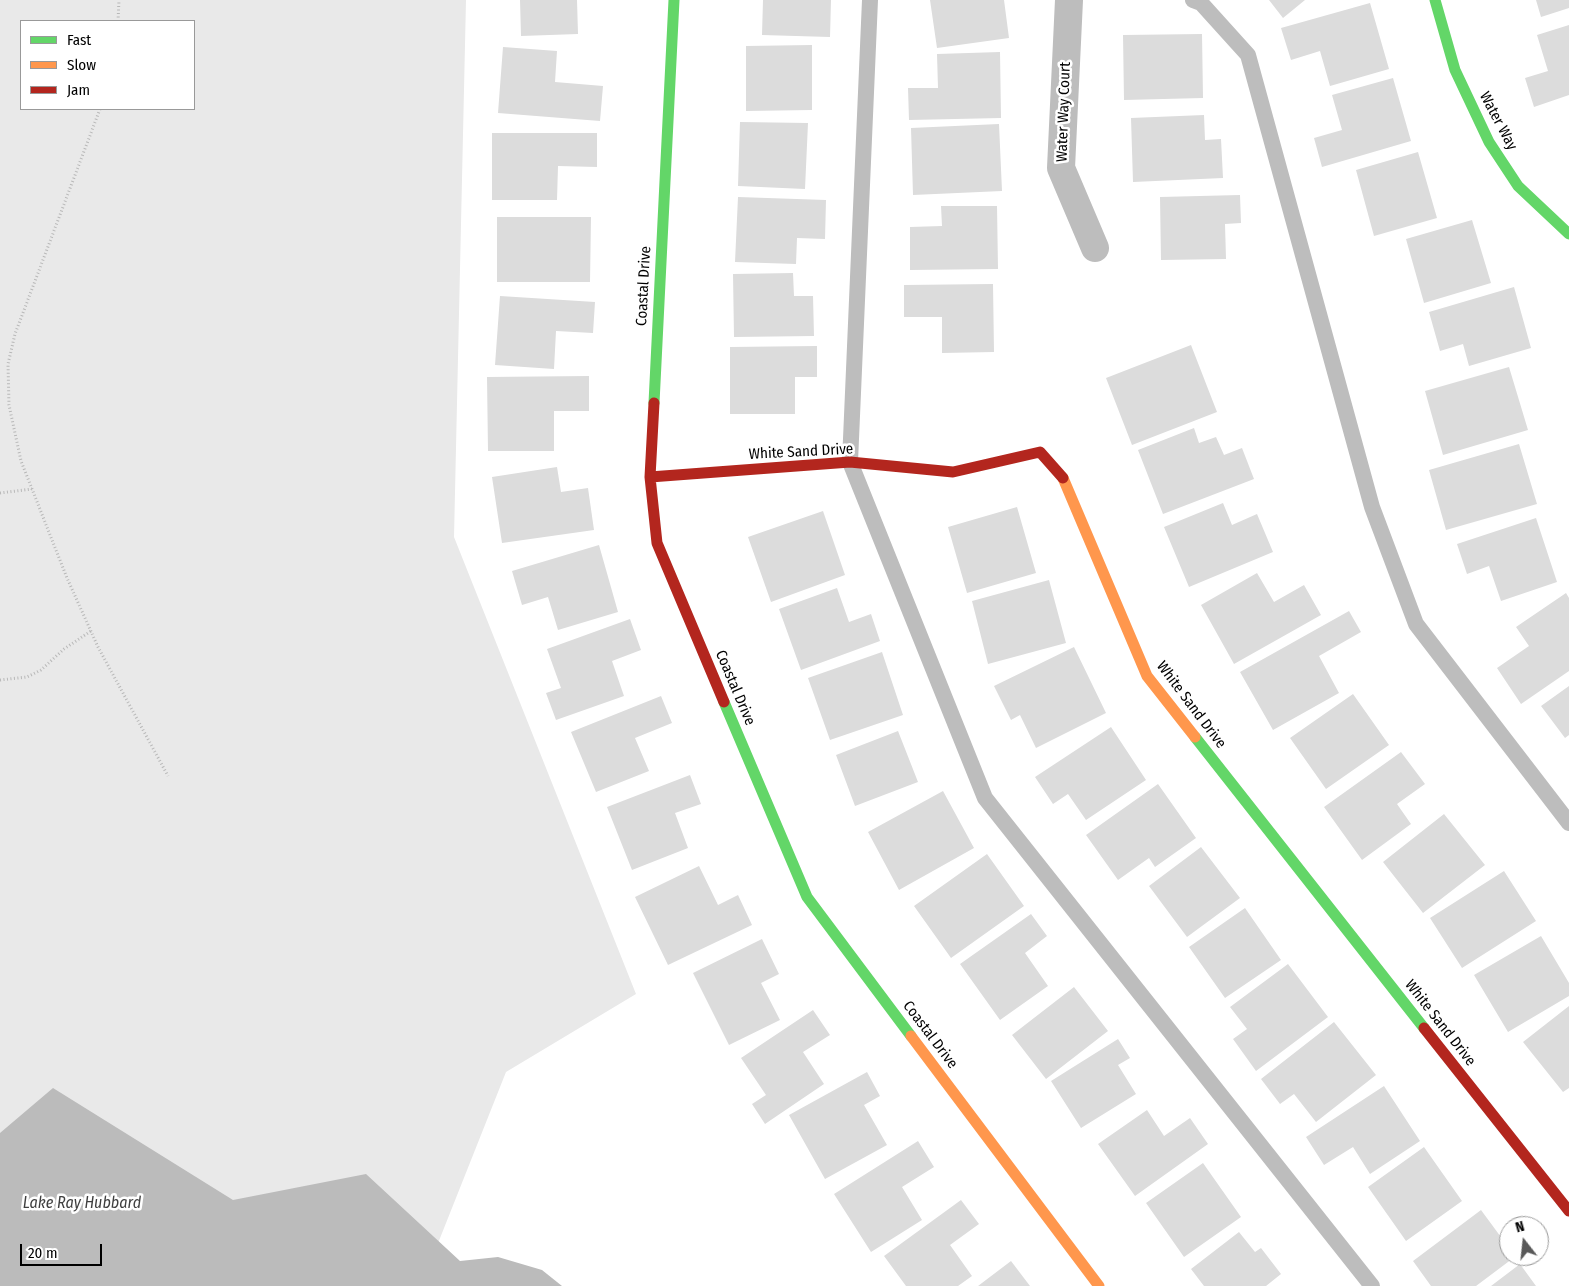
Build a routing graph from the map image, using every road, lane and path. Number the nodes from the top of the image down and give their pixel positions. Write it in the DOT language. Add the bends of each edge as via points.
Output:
graph roads {
  1 [pos="119,0"];
  2 [pos="674,0"];
  3 [pos="870,0"];
  4 [pos="1069,0"];
  5 [pos="1193,0"];
  6 [pos="1435,0"];
  7 [pos="118,20"];
  8 [pos="100,110"];
  9 [pos="1569,234"];
  10 [pos="1095,248"];
  11 [pos="850,462"];
  12 [pos="650,477"];
  13 [pos="32,489"];
  14 [pos="0,493"];
  15 [pos="91,631"];
  16 [pos="0,680"];
  17 [pos="168,776"];
  18 [pos="1569,823"];
  19 [pos="1569,1211"];
  20 [pos="1099,1286"];
  21 [pos="1372,1286"];
  1 -- 7 [label="path"];
  2 -- 12 [label="street, Coastal Drive"];
  3 -- 11 [label="lane"];
  4 -- 10 [label="street, Water Way Court" via="1061,168"];
  5 -- 18 [label="lane" via="1201,3 1248,55 1372,507 1416,624"];
  6 -- 9 [label="street, Water Way" via="1455,70 1489,142 1518,186"];
  8 -- 13 [label="path" via="10,351 9,405 21,461"];
  11 -- 12 [label="street, White Sand Drive"];
  11 -- 19 [label="street, White Sand Drive" via="953,472 1040,452 1066,480 1147,676"];
  11 -- 21 [label="lane" via="985,798"];
  12 -- 20 [label="street, Coastal Drive" via="657,543 807,896"];
  13 -- 14 [label="path"];
  13 -- 15 [label="path"];
  15 -- 16 [label="path" via="41,670 27,677"];
  15 -- 17 [label="path"];
}
